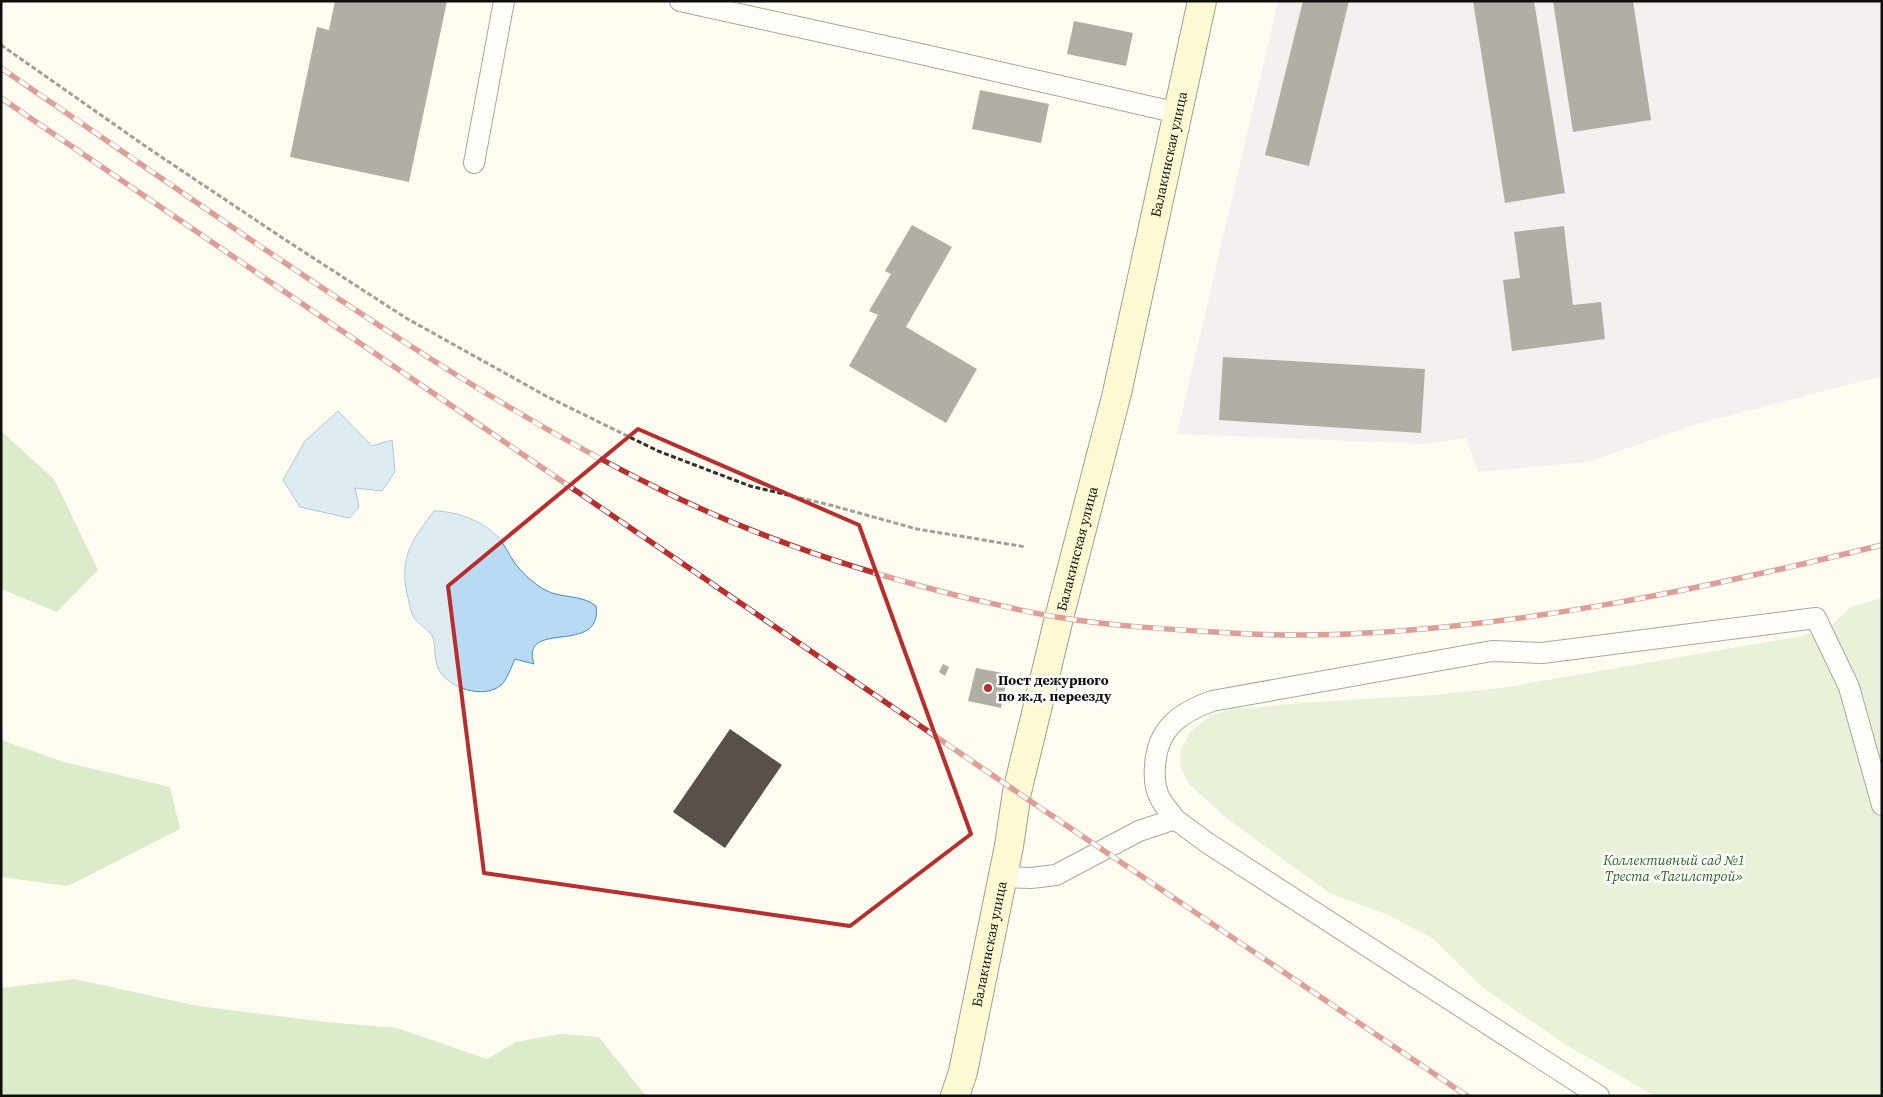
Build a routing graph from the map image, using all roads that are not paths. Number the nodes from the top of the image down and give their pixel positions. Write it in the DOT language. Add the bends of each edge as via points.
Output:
graph roads {
  1 [pos="504,1"];
  2 [pos="680,1"];
  3 [pos="1202,1"];
  4 [pos="1178,113"];
  5 [pos="474,163"];
  6 [pos="1882,805"];
  7 [pos="1175,819"];
  8 [pos="1002,877"];
  9 [pos="955,1096"];
  10 [pos="1599,1096"];
  1 -- 5 [label="lane"];
  2 -- 4 [label="lane"];
  3 -- 4 [label="street, Балакинская улица"];
  4 -- 8 [label="street, Балакинская улица" via="1117,393 1017,792"];
  6 -- 7 [label="lane" via="1849,687 1816,618 1542,653 1492,651 1212,701 1175,720 1163,735 1156,752 1154,779 1161,800"];
  7 -- 8 [label="lane" via="1139,832 1056,875"];
  7 -- 10 [label="lane"];
  8 -- 9 [label="street, Балакинская улица" via="963,1072"];
}
